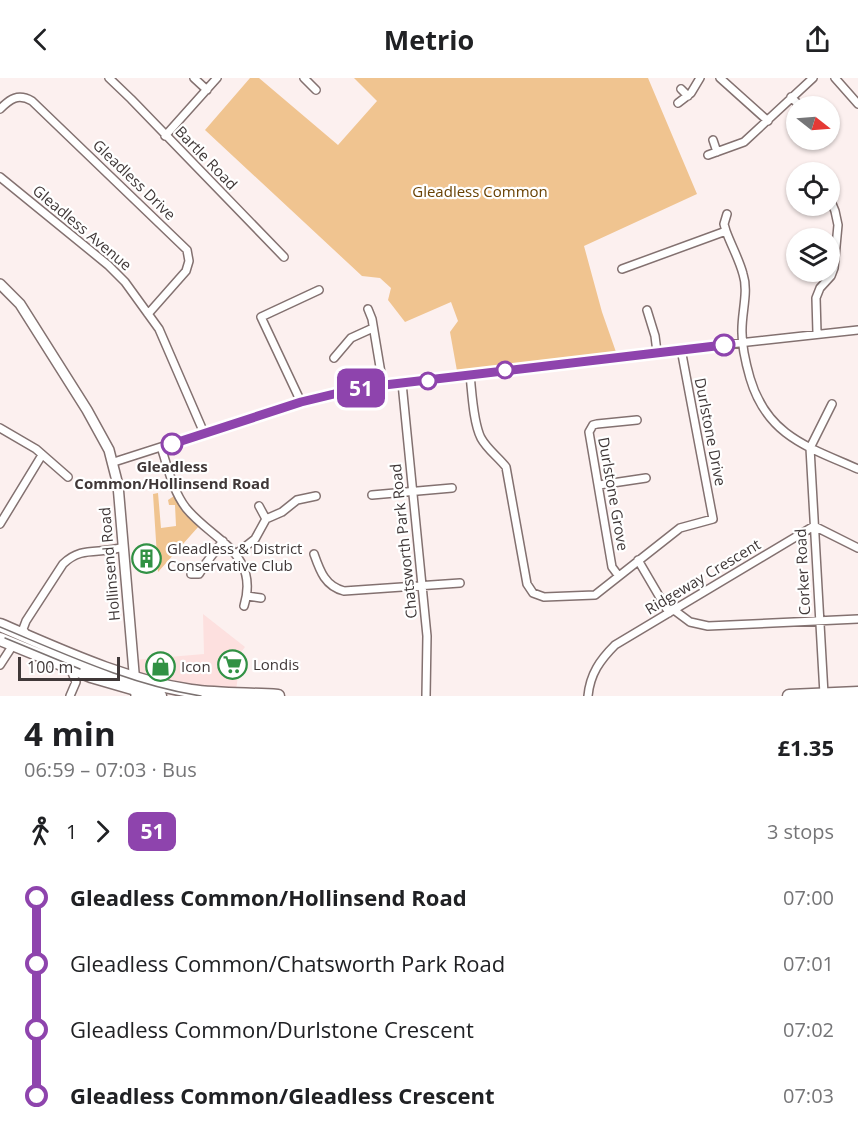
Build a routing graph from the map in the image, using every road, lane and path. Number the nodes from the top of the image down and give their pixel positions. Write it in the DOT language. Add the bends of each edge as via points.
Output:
graph roads {
  1 [pos="109,78"];
  2 [pos="194,78"];
  3 [pos="217,78"];
  4 [pos="304,78"];
  5 [pos="700,78"];
  6 [pos="720,78"];
  7 [pos="813,78"];
  8 [pos="835,78"];
  9 [pos="681,89"];
  10 [pos="207,90"];
  11 [pos="316,90"];
  12 [pos="688,96"];
  13 [pos="792,96"];
  14 [pos="786,102"];
  15 [pos="678,103"];
  16 [pos="858,104"];
  17 [pos="0,109"];
  18 [pos="768,122"];
  19 [pos="165,136"];
  20 [pos="713,140"];
  21 [pos="717,152"];
  22 [pos="708,155"];
  23 [pos="0,177"];
  24 [pos="727,214"];
  25 [pos="726,231"];
  26 [pos="284,257"];
  27 [pos="622,269"];
  28 [pos="826,282"];
  29 [pos="0,284"];
  30 [pos="319,290"];
  31 [pos="368,309"];
  32 [pos="647,310"];
  33 [pos="148,314"];
  34 [pos="261,317"];
  35 [pos="253,320"];
  36 [pos="373,328"];
  37 [pos="858,330"];
  38 [pos="817,333"];
  39 [pos="742,343"];
  40 [pos="681,350"];
  41 [pos="657,352"];
  42 [pos="334,358"];
  43 [pos="470,375"];
  44 [pos="402,383"];
  45 [pos="383,385"];
  46 [pos="301,402"];
  47 [pos="832,404"];
  48 [pos="637,420"];
  49 [pos="0,428"];
  50 [pos="204,433"];
  51 [pos="161,447"];
  52 [pos="810,448"];
  53 [pos="42,455"];
  54 [pos="114,462"];
  55 [pos="858,469"];
  56 [pos="68,477"];
  57 [pos="646,478"];
  58 [pos="599,485"];
  59 [pos="452,488"];
  60 [pos="412,490"];
  61 [pos="372,495"];
  62 [pos="316,496"];
  63 [pos="260,506"];
  64 [pos="721,517"];
  65 [pos="266,519"];
  66 [pos="713,519"];
  67 [pos="1,521"];
  68 [pos="814,526"];
  69 [pos="223,541"];
  70 [pos="123,547"];
  71 [pos="858,548"];
  72 [pos="236,554"];
  73 [pos="314,554"];
  74 [pos="638,560"];
  75 [pos="191,574"];
  76 [pos="618,575"];
  77 [pos="460,583"];
  78 [pos="422,585"];
  79 [pos="247,596"];
  80 [pos="261,598"];
  81 [pos="244,606"];
  82 [pos="672,611"];
  83 [pos="858,619"];
  84 [pos="820,621"];
  85 [pos="0,625"];
  86 [pos="27,635"];
  87 [pos="0,639"];
  88 [pos="13,645"];
  89 [pos="0,665"];
  90 [pos="70,668"];
  91 [pos="136,688"];
  92 [pos="858,693"];
  93 [pos="71,694"];
  94 [pos="824,694"];
  95 [pos="160,696"];
  96 [pos="278,696"];
  97 [pos="426,696"];
  98 [pos="588,696"];
  99 [pos="789,696"];
  1 -- 19 [label="street, Bartle Road"];
  2 -- 10 [label="street"];
  3 -- 10 [label="street"];
  4 -- 11 [label="street"];
  5 -- 12 [label="street"];
  6 -- 18 [label="street"];
  7 -- 13 [label="street"];
  8 -- 16 [label="street"];
  9 -- 12 [label="street"];
  10 -- 19 [label="street"];
  12 -- 15 [label="street"];
  14 -- 18 [label="street"];
  17 -- 33 [label="street, Gleadless Drive" via="15,97 32,101 187,250 186,271"];
  18 -- 21 [label="street" via="744,142"];
  19 -- 26 [label="street, Bartle Road"];
  20 -- 21 [label="street"];
  21 -- 22 [label="street"];
  23 -- 33 [label="street, Gleadless Avenue" via="118,274"];
  24 -- 25 [label="street"];
  25 -- 27 [label="street"];
  25 -- 39 [label="street" via="745,284"];
  28 -- 38 [label="street" via="816,298"];
  29 -- 54 [label="main road, Hollinsend Road" via="20,304 87,410"];
  30 -- 34 [label="street"];
  31 -- 36 [label="street"];
  32 -- 41 [label="street"];
  33 -- 50 [label="street, Gleadless Avenue" via="169,348"];
  34 -- 35 [label="street"];
  34 -- 46 [label="street"];
  36 -- 42 [label="street" via="351,338"];
  36 -- 45 [label="street"];
  37 -- 38 [label="street"];
  38 -- 39 [label="street"];
  39 -- 40 [label="street"];
  39 -- 52 [label="street" via="762,407 781,430"];
  40 -- 41 [label="street"];
  40 -- 66 [label="street, Durlstone Drive"];
  41 -- 43 [label="street"];
  43 -- 44 [label="street"];
  43 -- 76 [label="street" via="478,431 506,467 525,578 532,592 544,597 595,595"];
  44 -- 45 [label="street"];
  44 -- 60 [label="street, Chatsworth Park Road"];
  45 -- 46 [label="street"];
  46 -- 50 [label="street"];
  47 -- 52 [label="street"];
  48 -- 58 [label="street, Durlstone Grove" via="597,424 590,429"];
  49 -- 53 [label="street"];
  50 -- 51 [label="street"];
  51 -- 54 [label="street"];
  51 -- 69 [label="street" via="180,499"];
  52 -- 55 [label="street"];
  52 -- 68 [label="street, Corker Road"];
  53 -- 56 [label="street"];
  53 -- 67 [label="street"];
  54 -- 70 [label="main road, Hollinsend Road"];
  57 -- 58 [label="street"];
  58 -- 76 [label="street, Durlstone Grove" via="612,567"];
  59 -- 60 [label="street"];
  60 -- 61 [label="street"];
  60 -- 78 [label="street, Chatsworth Park Road"];
  62 -- 65 [label="street" via="297,500"];
  63 -- 65 [label="street"];
  64 -- 66 [label="street"];
  65 -- 72 [label="street" via="255,539"];
  66 -- 74 [label="street" via="680,528"];
  68 -- 71 [label="street"];
  68 -- 82 [label="street, Ridgeway Crescent"];
  68 -- 84 [label="street, Corker Road"];
  69 -- 72 [label="street"];
  69 -- 75 [label="street" via="199,574"];
  70 -- 86 [label="street" via="106,552 83,551 70,557 23,627"];
  70 -- 91 [label="main road, Hollinsend Road"];
  72 -- 79 [label="street" via="247,579"];
  73 -- 78 [label="street" via="324,578 341,590"];
  74 -- 76 [label="street"];
  74 -- 82 [label="street"];
  77 -- 78 [label="street"];
  78 -- 97 [label="street, Chatsworth Park Road" via="427,636"];
  79 -- 80 [label="street"];
  79 -- 81 [label="street"];
  82 -- 84 [label="street" via="690,622 708,626"];
  82 -- 98 [label="street, Ridgeway Crescent" via="615,645 594,671"];
  83 -- 84 [label="street"];
  84 -- 94 [label="street, Corker Road"];
  85 -- 86 [label="highway"];
  86 -- 91 [label="highway" via="110,670"];
  87 -- 88 [label="highway"];
  88 -- 89 [label="street"];
  88 -- 90 [label="highway"];
  90 -- 91 [label="highway"];
  90 -- 93 [label="street" via="75,679"];
  91 -- 95 [label="highway"];
  91 -- 96 [label="highway"];
  92 -- 94 [label="highway"];
  94 -- 99 [label="highway"];
}
